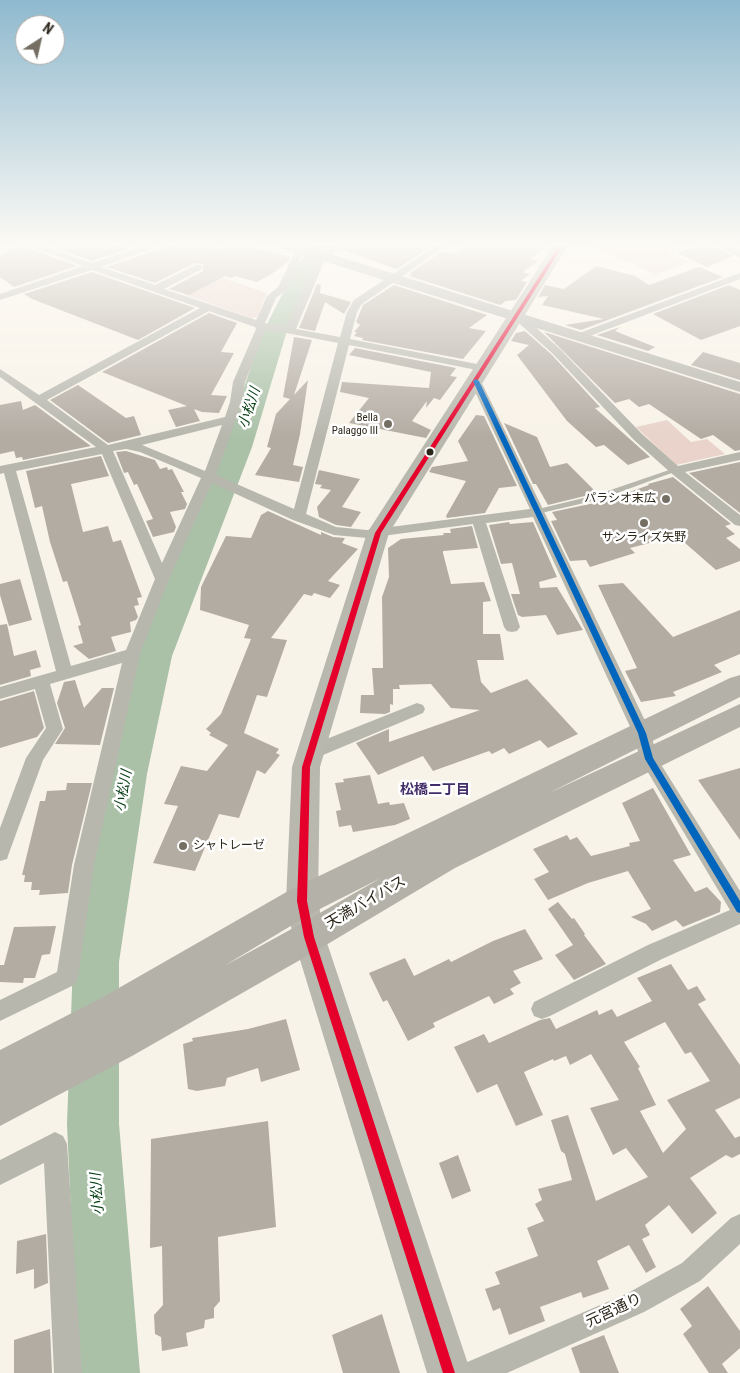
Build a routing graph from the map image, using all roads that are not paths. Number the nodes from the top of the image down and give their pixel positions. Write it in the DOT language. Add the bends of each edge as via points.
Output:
graph roads {
  1 [pos="206,308"];
  2 [pos="211,308"];
  3 [pos="267,308"];
  4 [pos="299,308"];
  5 [pos="354,308"];
  6 [pos="490,308"];
  7 [pos="521,308"];
  8 [pos="655,308"];
  9 [pos="516,316"];
  10 [pos="259,325"];
  11 [pos="290,331"];
  12 [pos="578,337"];
  13 [pos="344,342"];
  14 [pos="0,372"];
  15 [pos="479,375"];
  16 [pos="740,387"];
  17 [pos="39,400"];
  18 [pos="230,420"];
  19 [pos="126,445"];
  20 [pos="106,449"];
  21 [pos="740,456"];
  22 [pos="4,469"];
  23 [pos="675,470"];
  24 [pos="210,477"];
  25 [pos="537,512"];
  26 [pos="298,517"];
  27 [pos="478,520"];
  28 [pos="740,522"];
  29 [pos="378,533"];
  30 [pos="162,579"];
  31 [pos="512,627"];
  32 [pos="132,654"];
  33 [pos="65,674"];
  34 [pos="41,681"];
  35 [pos="740,685"];
  36 [pos="0,693"];
  37 [pos="417,709"];
  38 [pos="740,714"];
  39 [pos="646,746"];
  40 [pos="310,753"];
  41 [pos="0,853"];
  42 [pos="302,901"];
  43 [pos="740,909"];
  44 [pos="740,915"];
  45 [pos="309,937"];
  46 [pos="542,1009"];
  47 [pos="0,1011"];
  48 [pos="118,1027"];
  49 [pos="0,1070"];
  50 [pos="0,1106"];
  51 [pos="0,1173"];
  52 [pos="740,1227"];
  53 [pos="68,1373"];
  54 [pos="449,1373"];
  55 [pos="475,1373"];
  1 -- 17 [label="street"];
  2 -- 10 [label="street"];
  3 -- 10 [label="street"];
  4 -- 11 [label="street"];
  5 -- 13 [label="street"];
  6 -- 9 [label="street"];
  7 -- 9 [label="main road"];
  8 -- 12 [label="street"];
  9 -- 12 [label="street"];
  9 -- 15 [label="main road"];
  9 -- 23 [label="street" via="557,352 638,437"];
  10 -- 11 [label="street"];
  10 -- 18 [label="street" via="261,329 239,382"];
  11 -- 13 [label="street"];
  12 -- 16 [label="street"];
  13 -- 15 [label="street"];
  13 -- 26 [label="street"];
  14 -- 17 [label="street"];
  15 -- 25 [label="street"];
  15 -- 29 [label="main road"];
  17 -- 20 [label="street"];
  18 -- 19 [label="street"];
  18 -- 24 [label="street"];
  19 -- 20 [label="street"];
  19 -- 24 [label="street"];
  20 -- 22 [label="street"];
  20 -- 30 [label="street"];
  21 -- 23 [label="street"];
  22 -- 33 [label="street"];
  23 -- 25 [label="lane" via="598,497"];
  23 -- 28 [label="street"];
  24 -- 26 [label="street"];
  24 -- 30 [label="street"];
  25 -- 27 [label="street"];
  25 -- 39 [label="street"];
  26 -- 29 [label="street" via="334,531"];
  27 -- 29 [label="street"];
  27 -- 31 [label="street"];
  29 -- 40 [label="main road"];
  30 -- 32 [label="street"];
  32 -- 33 [label="street"];
  32 -- 47 [label="street" via="84,865 67,978"];
  33 -- 34 [label="street"];
  34 -- 36 [label="street"];
  34 -- 41 [label="street" via="55,729 35,758"];
  35 -- 39 [label="highway, 天満バイパス"];
  37 -- 40 [label="street"];
  38 -- 39 [label="highway, 天満バイパス"];
  39 -- 42 [label="highway, 天満バイパス"];
  39 -- 43 [label="street"];
  39 -- 45 [label="highway, 天満バイパス"];
  40 -- 42 [label="main road" via="306,767"];
  42 -- 45 [label="main road"];
  42 -- 48 [label="highway, 天満バイパス"];
  44 -- 46 [label="street" via="655,952"];
  45 -- 48 [label="highway, 天満バイパス"];
  45 -- 54 [label="main road"];
  48 -- 49 [label="highway, 天満バイパス" via="69,1034"];
  48 -- 50 [label="highway, 天満バイパス" via="66,1071"];
  51 -- 53 [label="street" via="55,1144"];
  52 -- 55 [label="street, 元宮通り" via="691,1272 635,1303"];
}
